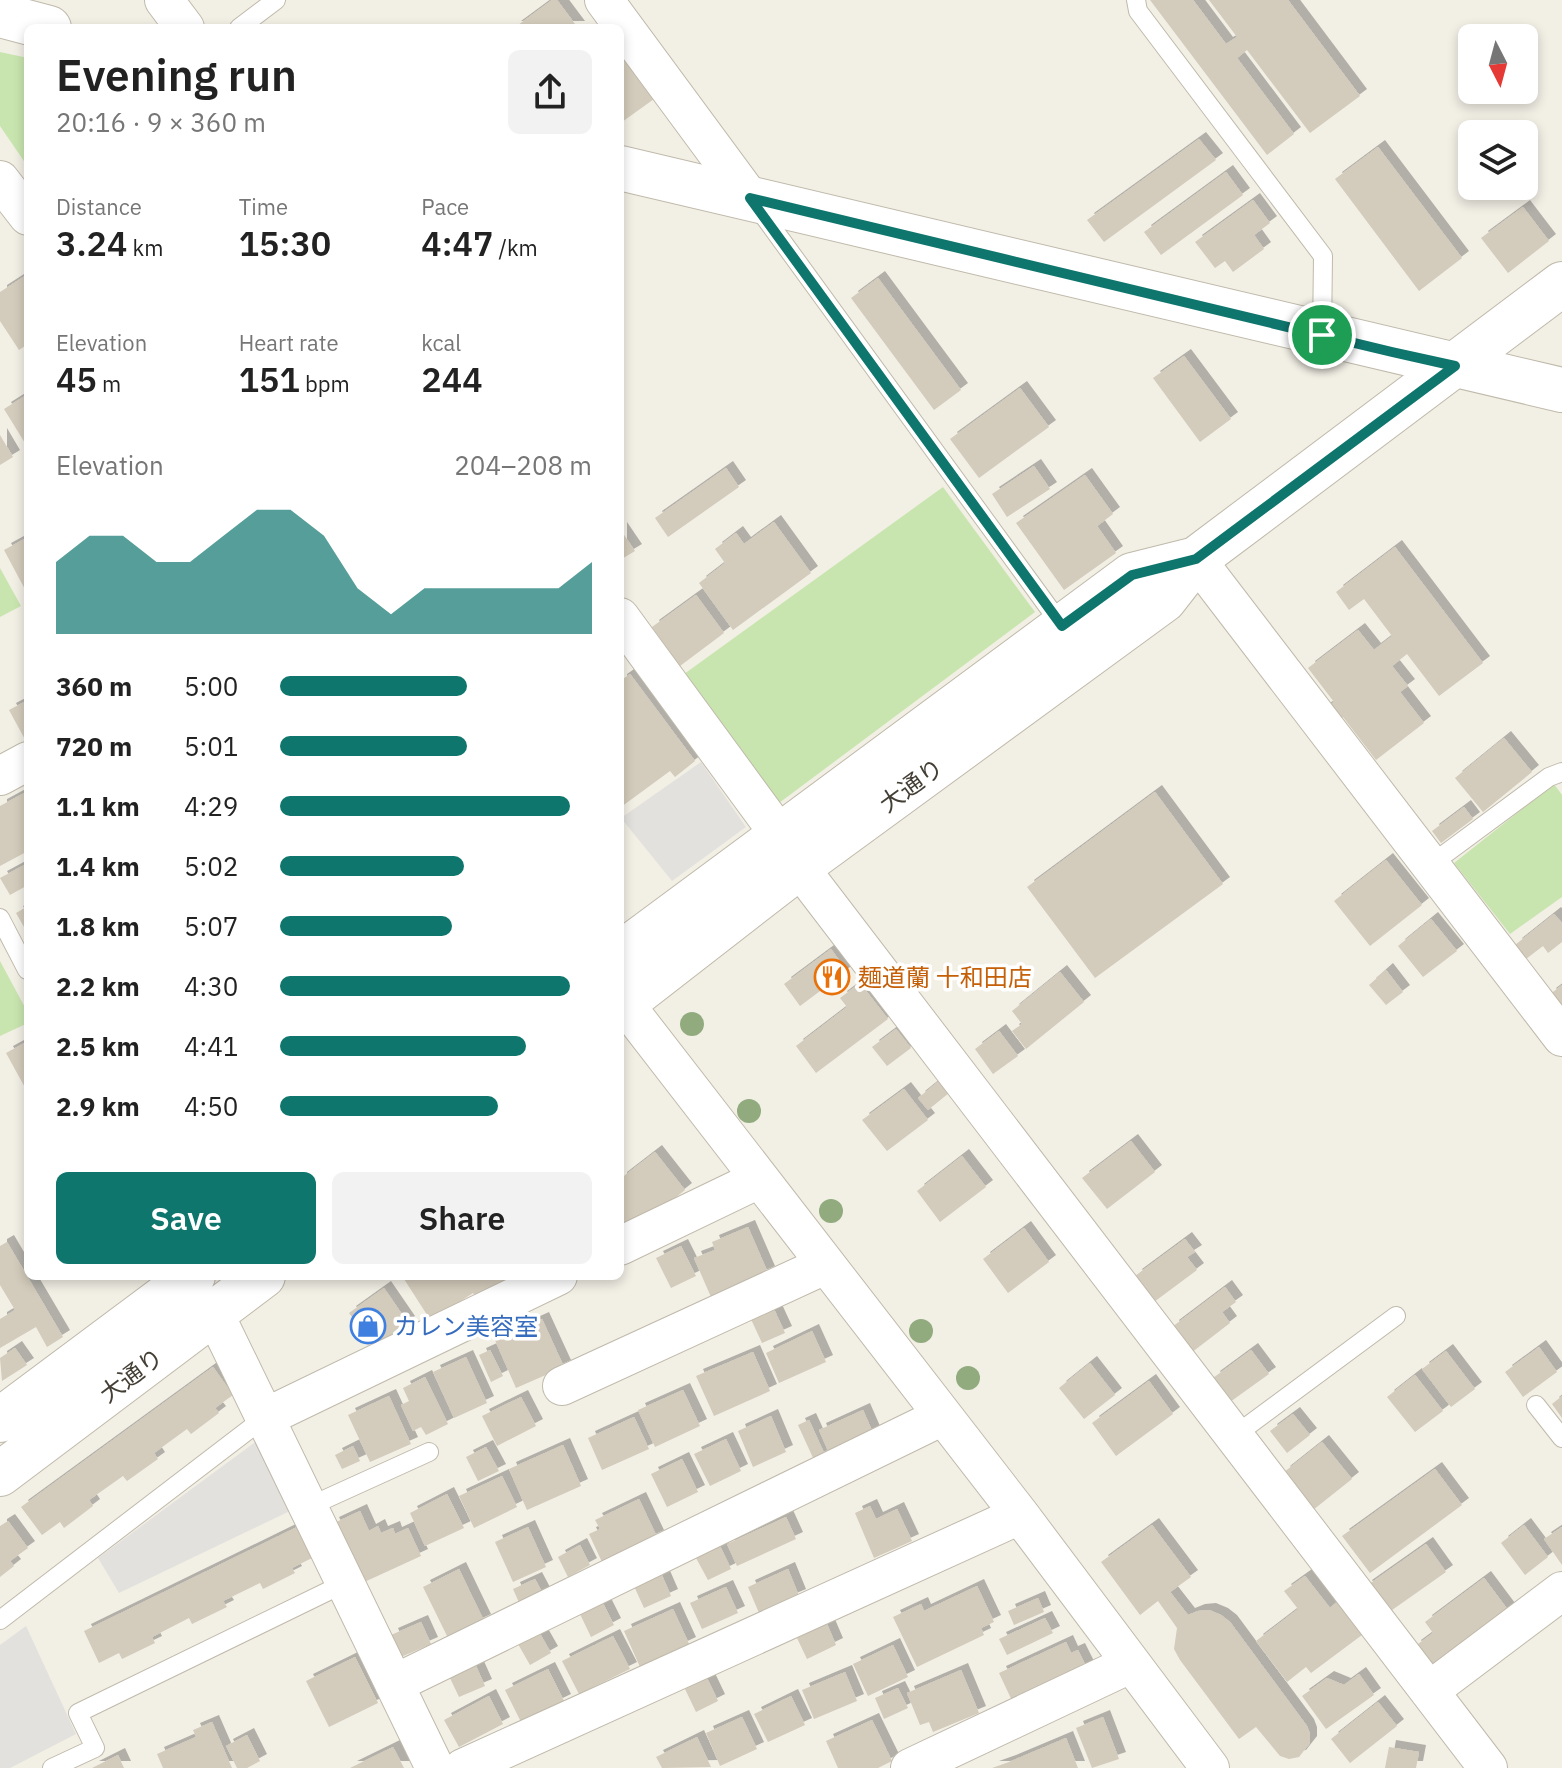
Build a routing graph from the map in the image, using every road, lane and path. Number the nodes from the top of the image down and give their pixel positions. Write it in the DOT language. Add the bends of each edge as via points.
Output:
graph roads {
  1 [pos="164,0"];
  2 [pos="276,0"];
  3 [pos="604,0"];
  4 [pos="1136,0"];
  5 [pos="0,15"];
  6 [pos="34,24"];
  7 [pos="182,24"];
  8 [pos="244,24"];
  9 [pos="622,24"];
  10 [pos="624,27"];
  11 [pos="624,169"];
  12 [pos="0,180"];
  13 [pos="750,198"];
  14 [pos="24,211"];
  15 [pos="1562,284"];
  16 [pos="1322,335"];
  17 [pos="1455,366"];
  18 [pos="1562,390"];
  19 [pos="1196,559"];
  20 [pos="624,623"];
  21 [pos="1062,626"];
  22 [pos="24,763"];
  23 [pos="1562,772"];
  24 [pos="0,776"];
  25 [pos="789,850"];
  26 [pos="1430,865"];
  27 [pos="0,918"];
  28 [pos="624,952"];
  29 [pos="24,964"];
  30 [pos="624,999"];
  31 [pos="624,1006"];
  32 [pos="1562,1037"];
  33 [pos="759,1179"];
  34 [pos="624,1244"];
  35 [pos="825,1265"];
  36 [pos="250,1280"];
  37 [pos="550,1280"];
  38 [pos="203,1294"];
  39 [pos="1396,1316"];
  40 [pos="562,1386"];
  41 [pos="1536,1405"];
  42 [pos="943,1416"];
  43 [pos="264,1418"];
  44 [pos="0,1420"];
  45 [pos="1234,1436"];
  46 [pos="1562,1438"];
  47 [pos="429,1452"];
  48 [pos="0,1474"];
  49 [pos="308,1507"];
  50 [pos="1020,1515"];
  51 [pos="345,1583"];
  52 [pos="1562,1591"];
  53 [pos="0,1620"];
  54 [pos="1130,1664"];
  55 [pos="394,1684"];
  56 [pos="1429,1691"];
  57 [pos="52,1768"];
  58 [pos="435,1768"];
  59 [pos="463,1768"];
  60 [pos="910,1768"];
  61 [pos="1210,1768"];
  62 [pos="1488,1768"];
  1 -- 7 [label="street"];
  2 -- 8 [label="lane"];
  3 -- 9 [label="street"];
  4 -- 16 [label="lane" via="1138,11 1323,256"];
  5 -- 6 [label="street"];
  10 -- 13 [label="street"];
  11 -- 13 [label="street"];
  12 -- 14 [label="street"];
  13 -- 16 [label="street"];
  13 -- 21 [label="lane"];
  15 -- 17 [label="street, 大通り"];
  16 -- 17 [label="street"];
  17 -- 18 [label="street"];
  17 -- 19 [label="street, 大通り"];
  19 -- 21 [label="street, 大通り" via="1132,575"];
  19 -- 25 [label="street, 大通り" via="1164,600"];
  19 -- 26 [label="street"];
  20 -- 25 [label="street"];
  21 -- 25 [label="street, 大通り"];
  22 -- 24 [label="street"];
  23 -- 26 [label="lane"];
  25 -- 28 [label="street, 大通り"];
  25 -- 30 [label="street, 大通り"];
  25 -- 45 [label="street"];
  26 -- 32 [label="street"];
  27 -- 29 [label="lane"];
  31 -- 33 [label="street"];
  33 -- 34 [label="street"];
  33 -- 35 [label="street"];
  35 -- 40 [label="street"];
  35 -- 42 [label="street"];
  36 -- 38 [label="street, 大通り"];
  37 -- 43 [label="street"];
  38 -- 43 [label="street"];
  38 -- 44 [label="street, 大通り"];
  38 -- 48 [label="street, 大通り"];
  39 -- 45 [label="lane"];
  41 -- 46 [label="lane"];
  42 -- 50 [label="street"];
  42 -- 55 [label="street"];
  43 -- 49 [label="street"];
  43 -- 53 [label="lane"];
  45 -- 56 [label="street"];
  47 -- 49 [label="lane"];
  49 -- 51 [label="street"];
  50 -- 54 [label="street"];
  50 -- 59 [label="street"];
  51 -- 55 [label="street"];
  51 -- 57 [label="lane" via="78,1713 95,1748"];
  52 -- 56 [label="street"];
  54 -- 60 [label="street"];
  54 -- 61 [label="street"];
  55 -- 58 [label="street"];
  56 -- 62 [label="street"];
}
